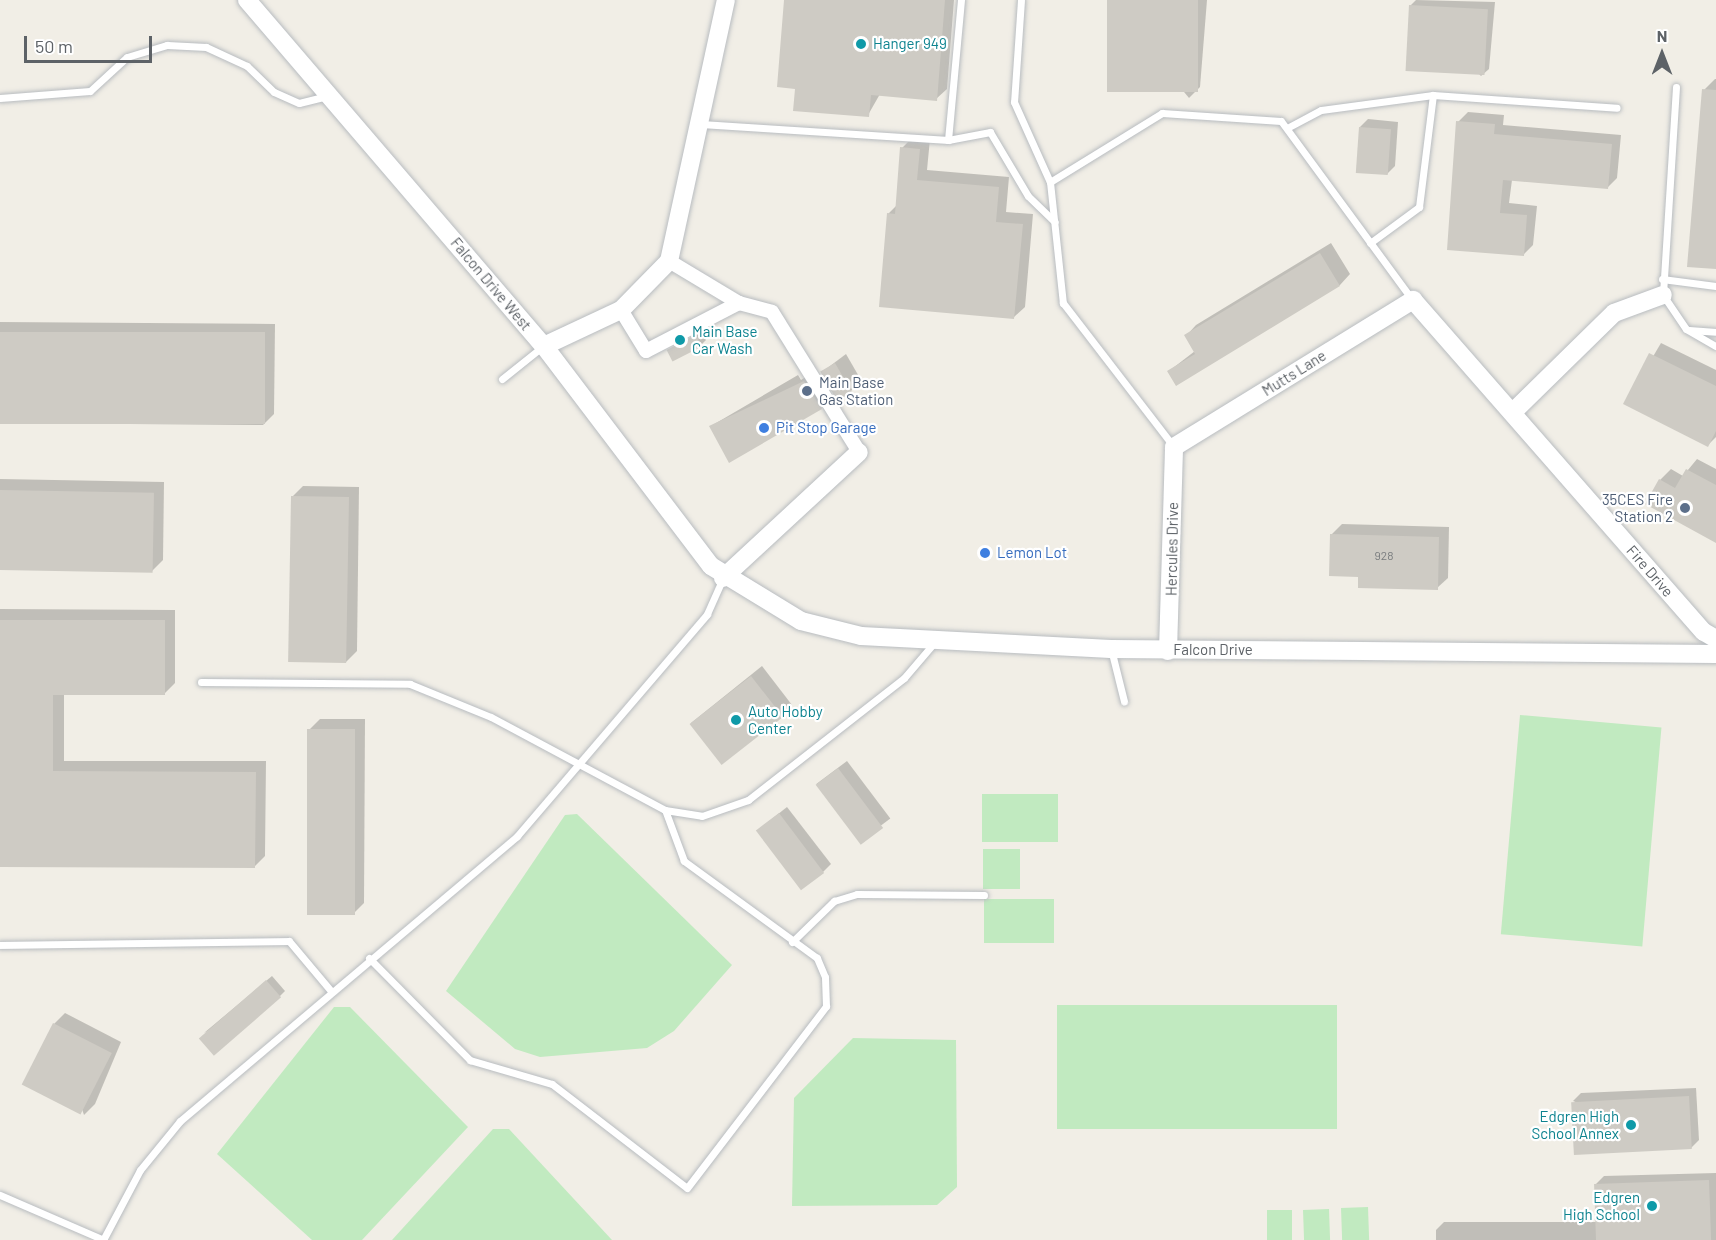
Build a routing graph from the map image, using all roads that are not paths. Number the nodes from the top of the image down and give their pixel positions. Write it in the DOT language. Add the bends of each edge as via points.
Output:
graph roads {
  1 [pos="247,0"];
  2 [pos="726,0"];
  3 [pos="961,0"];
  4 [pos="1021,0"];
  5 [pos="1676,87"];
  6 [pos="330,96"];
  7 [pos="1433,96"];
  8 [pos="0,98"];
  9 [pos="1617,108"];
  10 [pos="701,124"];
  11 [pos="1287,128"];
  12 [pos="948,140"];
  13 [pos="1050,182"];
  14 [pos="1055,222"];
  15 [pos="1370,243"];
  16 [pos="669,261"];
  17 [pos="1716,286"];
  18 [pos="1662,287"];
  19 [pos="1413,300"];
  20 [pos="739,303"];
  21 [pos="621,310"];
  22 [pos="1686,329"];
  23 [pos="1716,332"];
  24 [pos="544,346"];
  25 [pos="1716,346"];
  26 [pos="502,379"];
  27 [pos="1514,411"];
  28 [pos="1174,447"];
  29 [pos="859,452"];
  30 [pos="723,578"];
  31 [pos="1716,639"];
  32 [pos="936,642"];
  33 [pos="1111,649"];
  34 [pos="1168,651"];
  35 [pos="1716,654"];
  36 [pos="201,682"];
  37 [pos="1124,701"];
  38 [pos="576,764"];
  39 [pos="665,810"];
  40 [pos="984,895"];
  41 [pos="792,942"];
  42 [pos="0,945"];
  43 [pos="369,957"];
  44 [pos="331,991"];
  45 [pos="0,1195"];
  46 [pos="104,1240"];
  1 -- 6 [label="street, Falcon Drive West"];
  2 -- 10 [label="street"];
  3 -- 12 [label="lane"];
  4 -- 13 [label="lane" via="1014,102"];
  5 -- 18 [label="lane"];
  6 -- 8 [label="lane" via="299,103 274,92 247,66 206,47 168,45 127,57 90,91"];
  6 -- 24 [label="street, Falcon Drive West"];
  7 -- 9 [label="lane"];
  7 -- 11 [label="lane" via="1321,110"];
  7 -- 15 [label="lane" via="1419,207"];
  10 -- 12 [label="lane"];
  10 -- 16 [label="street"];
  11 -- 13 [label="lane" via="1281,121 1162,113"];
  11 -- 15 [label="lane"];
  12 -- 14 [label="lane" via="990,132 1028,196"];
  13 -- 14 [label="lane"];
  14 -- 28 [label="lane" via="1064,303"];
  15 -- 19 [label="lane"];
  16 -- 20 [label="street"];
  16 -- 21 [label="street"];
  17 -- 18 [label="lane"];
  18 -- 22 [label="lane"];
  18 -- 27 [label="street" via="1614,313"];
  19 -- 27 [label="street, Fire Drive"];
  19 -- 28 [label="street, Mutts Lane"];
  20 -- 21 [label="street" via="646,351"];
  20 -- 29 [label="street" via="772,312"];
  21 -- 24 [label="street"];
  22 -- 23 [label="lane"];
  22 -- 25 [label="lane"];
  24 -- 26 [label="lane"];
  24 -- 30 [label="street, Falcon Drive West"];
  27 -- 31 [label="street, Fire Drive" via="1704,632"];
  28 -- 34 [label="street, Hercules Drive"];
  29 -- 30 [label="street"];
  30 -- 32 [label="street, Falcon Drive" via="801,621 861,636"];
  30 -- 38 [label="lane" via="707,614"];
  32 -- 33 [label="street, Falcon Drive"];
  32 -- 39 [label="lane" via="904,678 748,800 702,816"];
  33 -- 34 [label="street, Falcon Drive"];
  33 -- 37 [label="lane"];
  34 -- 35 [label="street, Falcon Drive"];
  36 -- 38 [label="lane" via="410,684 491,717"];
  38 -- 39 [label="lane"];
  38 -- 43 [label="lane" via="517,836"];
  39 -- 41 [label="lane" via="684,861"];
  40 -- 41 [label="lane" via="857,894 834,900"];
  41 -- 43 [label="lane" via="817,957 825,977 826,1006 687,1188 552,1084 470,1060"];
  42 -- 44 [label="lane" via="289,941"];
  43 -- 44 [label="lane"];
  44 -- 46 [label="lane" via="180,1121 140,1170"];
  45 -- 46 [label="lane"];
}
